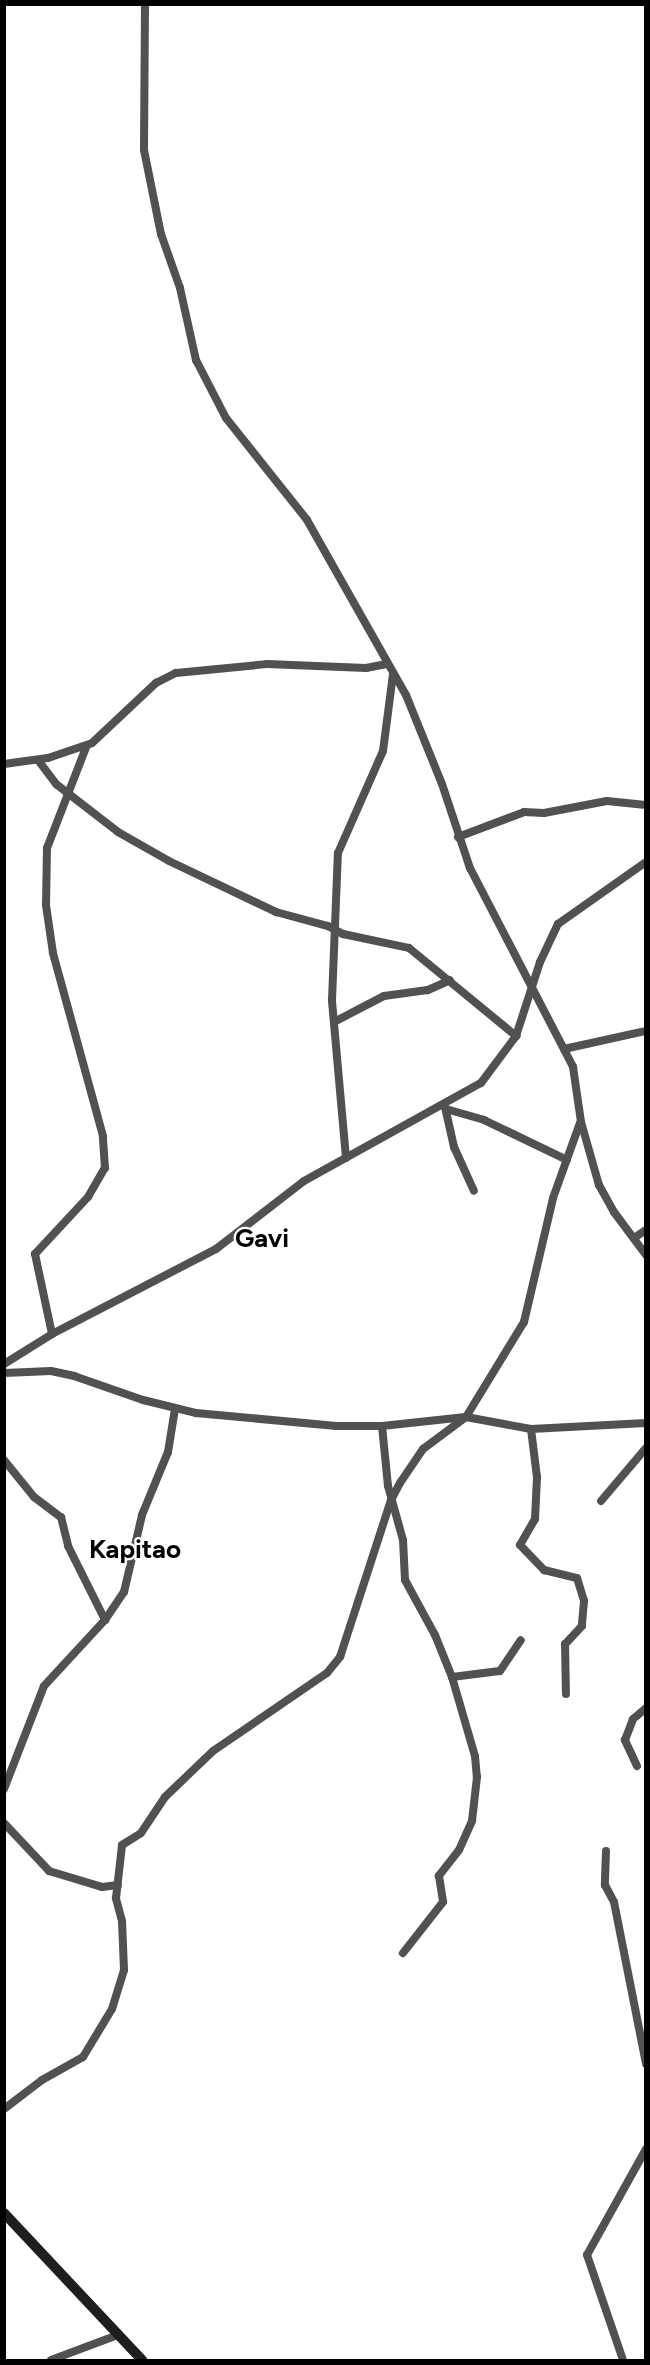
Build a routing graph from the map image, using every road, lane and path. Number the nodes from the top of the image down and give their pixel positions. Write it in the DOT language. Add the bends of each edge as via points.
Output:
graph roads {
  1 [pos="143,6"];
  2 [pos="387,664"];
  3 [pos="393,674"];
  4 [pos="87,745"];
  5 [pos="38,760"];
  6 [pos="4,764"];
  7 [pos="69,794"];
  8 [pos="645,805"];
  9 [pos="458,837"];
  10 [pos="645,862"];
  11 [pos="335,931"];
  12 [pos="450,980"];
  13 [pos="531,988"];
  14 [pos="334,1022"];
  15 [pos="645,1031"];
  16 [pos="516,1036"];
  17 [pos="564,1050"];
  18 [pos="445,1107"];
  19 [pos="580,1122"];
  20 [pos="346,1158"];
  21 [pos="567,1160"];
  22 [pos="474,1191"];
  23 [pos="645,1230"];
  24 [pos="634,1238"];
  25 [pos="645,1255"];
  26 [pos="52,1334"];
  27 [pos="4,1364"];
  28 [pos="4,1373"];
  29 [pos="175,1409"];
  30 [pos="466,1417"];
  31 [pos="645,1423"];
  32 [pos="382,1426"];
  33 [pos="531,1429"];
  34 [pos="645,1448"];
  35 [pos="4,1460"];
  36 [pos="390,1500"];
  37 [pos="601,1501"];
  38 [pos="105,1620"];
  39 [pos="520,1640"];
  40 [pos="452,1677"];
  41 [pos="566,1694"];
  42 [pos="645,1708"];
  43 [pos="637,1766"];
  44 [pos="4,1789"];
  45 [pos="4,1823"];
  46 [pos="606,1851"];
  47 [pos="118,1885"];
  48 [pos="102,1887"];
  49 [pos="116,1898"];
  50 [pos="403,1953"];
  51 [pos="645,2064"];
  52 [pos="4,2109"];
  53 [pos="645,2149"];
  54 [pos="4,2213"];
  55 [pos="118,2335"];
  56 [pos="51,2361"];
  57 [pos="142,2361"];
  58 [pos="624,2361"];
  1 -- 2 [label="street" via="144,150 161,234 180,288 196,360 226,418 307,520"];
  2 -- 3 [label="street"];
  2 -- 4 [label="street" via="366,668 267,664 176,673 156,682"];
  3 -- 9 [label="street" via="430,753"];
  3 -- 11 [label="street" via="383,751 338,850"];
  4 -- 5 [label="street"];
  4 -- 7 [label="street"];
  5 -- 6 [label="street"];
  5 -- 7 [label="street"];
  7 -- 11 [label="street" via="105,825 169,861 276,912"];
  7 -- 26 [label="street" via="47,848 46,919 93,1094 106,1159 102,1178 35,1254"];
  8 -- 9 [label="street" via="607,801 544,813 524,812"];
  9 -- 13 [label="street"];
  10 -- 13 [label="street" via="558,924"];
  11 -- 12 [label="street" via="409,948"];
  11 -- 14 [label="street"];
  12 -- 14 [label="street" via="428,990 384,996"];
  12 -- 16 [label="street"];
  13 -- 16 [label="street"];
  13 -- 17 [label="street"];
  14 -- 20 [label="street"];
  15 -- 17 [label="street"];
  16 -- 18 [label="street" via="481,1083"];
  17 -- 19 [label="street" via="577,1083"];
  18 -- 20 [label="street"];
  18 -- 21 [label="street" via="484,1120"];
  18 -- 22 [label="street" via="454,1147"];
  19 -- 21 [label="street"];
  19 -- 24 [label="street" via="605,1198"];
  20 -- 26 [label="street" via="283,1195 216,1249"];
  21 -- 30 [label="street" via="553,1198 524,1322"];
  23 -- 24 [label="street"];
  24 -- 25 [label="street"];
  26 -- 27 [label="street"];
  28 -- 29 [label="street" via="51,1371"];
  29 -- 32 [label="street" via="325,1425"];
  29 -- 38 [label="street" via="165,1461 142,1515 124,1592"];
  30 -- 32 [label="street"];
  30 -- 33 [label="street"];
  30 -- 36 [label="street" via="423,1449"];
  31 -- 33 [label="street"];
  32 -- 36 [label="street"];
  33 -- 41 [label="street" via="537,1477 535,1519 520,1545 544,1570 577,1578 584,1601 582,1626 565,1644"];
  34 -- 37 [label="street"];
  35 -- 38 [label="street" via="34,1497 61,1516 68,1546"];
  36 -- 40 [label="street" via="403,1540 405,1580 435,1635"];
  36 -- 47 [label="street" via="340,1657 327,1673 213,1751 165,1797 141,1833 122,1845"];
  38 -- 44 [label="street" via="44,1686"];
  39 -- 40 [label="street" via="500,1671"];
  40 -- 50 [label="street" via="475,1756 477,1799 466,1837 439,1876 443,1902"];
  42 -- 43 [label="street" via="633,1719 625,1740"];
  45 -- 48 [label="street" via="48,1871"];
  46 -- 51 [label="street" via="605,1884 614,1902"];
  47 -- 48 [label="street"];
  47 -- 49 [label="street"];
  48 -- 49 [label="street"];
  49 -- 52 [label="street" via="122,1921 124,1970 112,2009 83,2057 42,2080"];
  53 -- 58 [label="street" via="587,2255"];
  54 -- 55 [label="main road"];
  55 -- 56 [label="street"];
  55 -- 57 [label="main road"];
}
